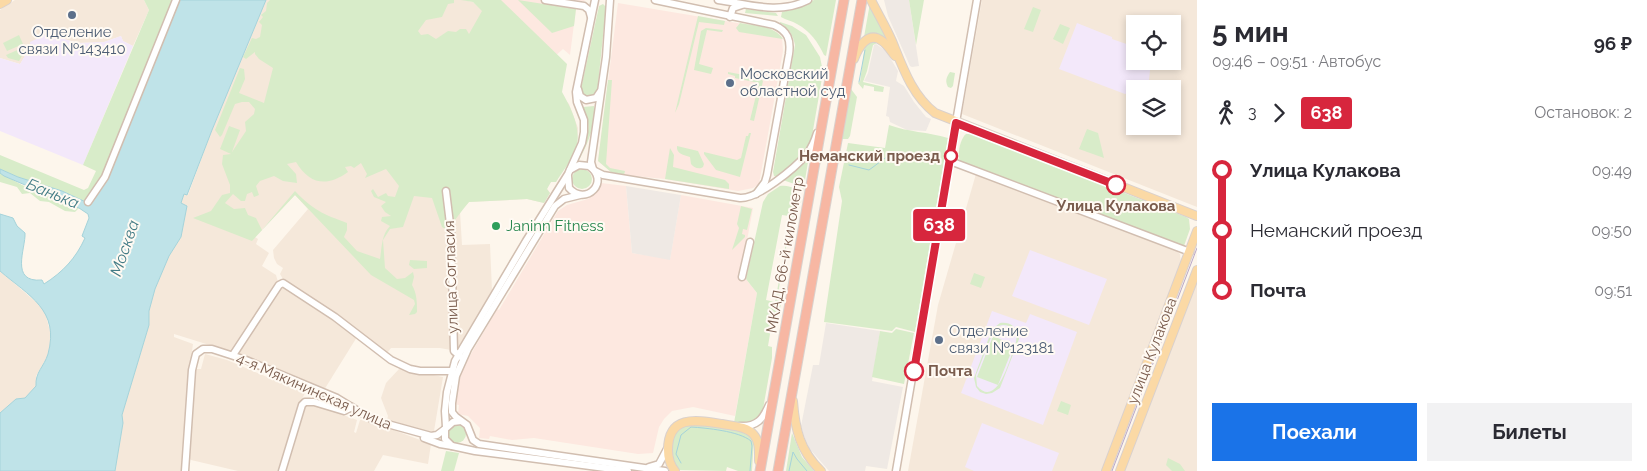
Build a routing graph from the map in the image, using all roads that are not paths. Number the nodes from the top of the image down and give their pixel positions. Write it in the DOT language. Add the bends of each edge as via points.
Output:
graph roads {
  1 [pos="7,0"];
  2 [pos="176,0"];
  3 [pos="545,0"];
  4 [pos="595,0"];
  5 [pos="610,0"];
  6 [pos="616,0"];
  7 [pos="655,0"];
  8 [pos="718,0"];
  9 [pos="808,0"];
  10 [pos="844,0"];
  11 [pos="862,0"];
  12 [pos="871,0"];
  13 [pos="977,0"];
  14 [pos="0,4"];
  15 [pos="745,5"];
  16 [pos="730,16"];
  17 [pos="745,20"];
  18 [pos="591,22"];
  19 [pos="606,50"];
  20 [pos="899,62"];
  21 [pos="849,73"];
  22 [pos="578,83"];
  23 [pos="602,88"];
  24 [pos="825,108"];
  25 [pos="956,123"];
  26 [pos="950,161"];
  27 [pos="594,170"];
  28 [pos="569,172"];
  29 [pos="446,191"];
  30 [pos="756,194"];
  31 [pos="580,195"];
  32 [pos="88,202"];
  33 [pos="1195,216"];
  34 [pos="1197,231"];
  35 [pos="750,242"];
  36 [pos="1193,247"];
  37 [pos="1197,270"];
  38 [pos="742,277"];
  39 [pos="233,355"];
  40 [pos="461,357"];
  41 [pos="452,371"];
  42 [pos="792,391"];
  43 [pos="773,397"];
  44 [pos="352,407"];
  45 [pos="461,422"];
  46 [pos="736,426"];
  47 [pos="400,428"];
  48 [pos="446,428"];
  49 [pos="470,434"];
  50 [pos="454,446"];
  51 [pos="668,448"];
  52 [pos="646,468"];
  53 [pos="185,471"];
  54 [pos="282,471"];
  55 [pos="628,471"];
  56 [pos="666,471"];
  57 [pos="675,471"];
  58 [pos="759,471"];
  59 [pos="778,471"];
  60 [pos="821,471"];
  61 [pos="896,471"];
  62 [pos="1106,471"];
  63 [pos="1120,471"];
  1 -- 14 [label="main road"];
  2 -- 32 [label="street" via="105,177"];
  3 -- 18 [label="street" via="584,6 591,13"];
  4 -- 18 [label="street"];
  5 -- 19 [label="street"];
  6 -- 19 [label="street"];
  7 -- 16 [label="street"];
  8 -- 15 [label="street"];
  9 -- 15 [label="street" via="779,8"];
  10 -- 24 [label="highway, МКАД, 66-й километр"];
  11 -- 21 [label="highway, МКАД, 66-й километр"];
  12 -- 20 [label="main road"];
  13 -- 25 [label="street"];
  15 -- 16 [label="street" via="733,8"];
  15 -- 17 [label="street" via="740,10 740,16"];
  16 -- 17 [label="street"];
  17 -- 30 [label="street" via="780,27 787,34 790,45 765,182"];
  18 -- 22 [label="street"];
  19 -- 23 [label="street"];
  20 -- 21 [label="main road" via="880,39 868,39 857,52"];
  20 -- 25 [label="main road" via="912,87 928,107"];
  21 -- 42 [label="highway, МКАД, 66-й километр"];
  22 -- 23 [label="street" via="579,94 586,100 596,98"];
  22 -- 28 [label="street" via="577,102 584,132"];
  23 -- 27 [label="street" via="591,162"];
  24 -- 30 [label="street" via="806,154"];
  24 -- 43 [label="highway, МКАД, 66-й километр"];
  25 -- 26 [label="street"];
  25 -- 33 [label="main road"];
  26 -- 36 [label="street"];
  26 -- 61 [label="street"];
  27 -- 28 [label="street" via="584,164"];
  27 -- 30 [label="street" via="603,175 740,198"];
  27 -- 31 [label="street" via="598,179 596,187"];
  28 -- 31 [label="street" via="569,188"];
  28 -- 40 [label="street"];
  29 -- 40 [label="street, улица Согласия" via="451,232 454,351"];
  31 -- 40 [label="street" via="570,196 555,206"];
  34 -- 36 [label="main road, улица Кулакова"];
  35 -- 38 [label="street"];
  36 -- 62 [label="main road, улица Кулакова"];
  37 -- 63 [label="main road, улица Кулакова"];
  39 -- 41 [label="street" via="283,283 392,360 420,371"];
  39 -- 44 [label="street, 4-я Мякининская улица"];
  39 -- 53 [label="street, 4-я Мякининская улица" via="207,348 200,350 194,359"];
  40 -- 41 [label="street"];
  40 -- 45 [label="street" via="452,412"];
  41 -- 48 [label="street"];
  42 -- 59 [label="highway, МКАД, 66-й километр"];
  42 -- 60 [label="main road" via="798,438 808,457"];
  43 -- 46 [label="street" via="761,421 750,426"];
  43 -- 58 [label="highway, МКАД, 66-й километр"];
  44 -- 47 [label="street, 4-я Мякининская улица" via="373,420"];
  44 -- 54 [label="street" via="344,411 305,402"];
  45 -- 48 [label="street" via="452,422"];
  45 -- 49 [label="street" via="467,425"];
  46 -- 51 [label="main road" via="686,421 674,430"];
  46 -- 58 [label="main road" via="749,430 757,439"];
  47 -- 48 [label="street, 4-я Мякининская улица" via="430,436"];
  47 -- 50 [label="street, 4-я Мякининская улица" via="440,444"];
  48 -- 50 [label="street" via="445,439"];
  49 -- 50 [label="street" via="464,445"];
  49 -- 52 [label="street" via="479,444"];
  50 -- 55 [label="street, 4-я Мякининская улица"];
  51 -- 52 [label="street" via="659,464"];
  51 -- 57 [label="main road" via="669,462"];
  52 -- 56 [label="street"];
}
